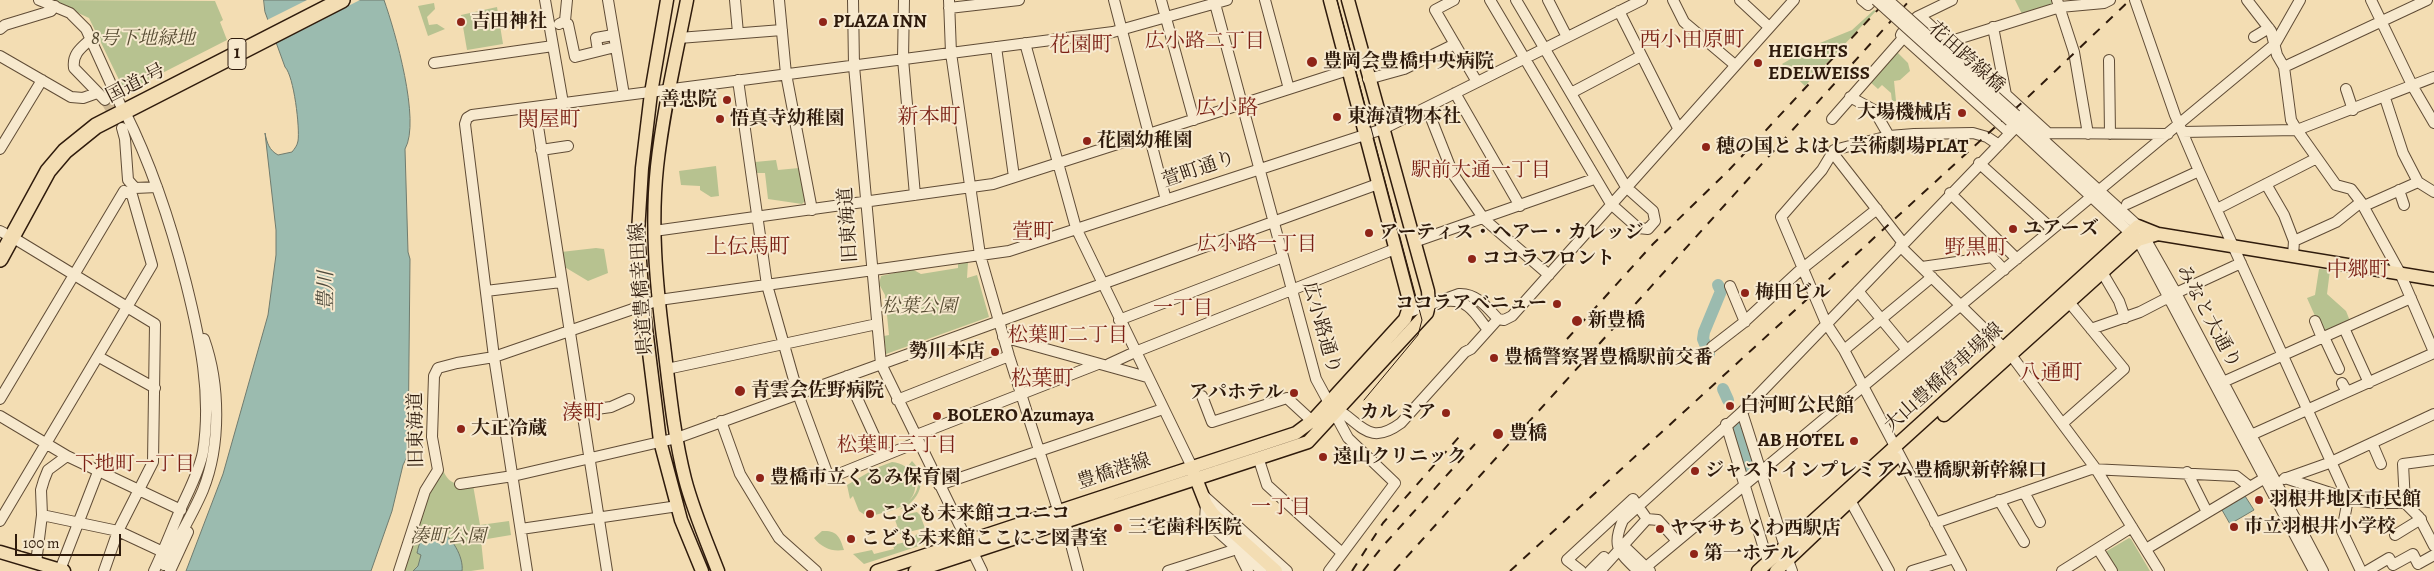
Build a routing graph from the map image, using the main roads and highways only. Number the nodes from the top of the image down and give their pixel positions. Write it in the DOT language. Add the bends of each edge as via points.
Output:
graph roads {
  1 [pos="323,0"];
  2 [pos="342,0"];
  3 [pos="667,0"];
  4 [pos="687,0"];
  5 [pos="1330,0"];
  6 [pos="1348,0"];
  7 [pos="118,103"];
  8 [pos="2142,234"];
  9 [pos="4,235"];
  10 [pos="0,259"];
  11 [pos="2434,279"];
  12 [pos="2008,352"];
  13 [pos="1334,409"];
  14 [pos="1897,451"];
  15 [pos="1192,467"];
  16 [pos="1196,480"];
  17 [pos="968,547"];
  18 [pos="0,552"];
  19 [pos="1787,558"];
  20 [pos="0,561"];
  21 [pos="1774,565"];
  22 [pos="35,567"];
  23 [pos="62,570"];
  24 [pos="702,571"];
  25 [pos="718,571"];
  26 [pos="877,571"];
  27 [pos="916,571"];
  28 [pos="1276,571"];
  29 [pos="1758,571"];
  1 -- 7 [label="highway, 国道1号 / 1"];
  2 -- 7 [label="highway, 国道1号 / 1"];
  3 -- 24 [label="main road, 県道豊橋幸田線" via="650,93 638,232 643,304 660,442 678,506"];
  4 -- 25 [label="main road, 県道豊橋幸田線" via="657,168 654,230 659,300 677,438 696,516"];
  5 -- 13 [label="main road" via="1410,304 1406,319"];
  6 -- 13 [label="main road" via="1428,291 1429,305 1427,313"];
  7 -- 9 [label="highway, 国道1号 / 1" via="48,170"];
  8 -- 11 [label="main road"];
  8 -- 12 [label="main road, 大山豊橋停車場線"];
  8 -- 12 [label="main road, 大山豊橋停車場線" via="2069,302"];
  9 -- 10 [label="highway, 国道1号 / 1"];
  12 -- 14 [label="main road, 大山豊橋停車場線"];
  13 -- 15 [label="main road" via="1296,433"];
  13 -- 16 [label="main road" via="1308,442"];
  14 -- 19 [label="main road, 大山豊橋停車場線"];
  14 -- 19 [label="main road, 大山豊橋停車場線" via="1851,502"];
  15 -- 16 [label="main road"];
  15 -- 17 [label="main road, 豊橋港線" via="1058,510"];
  16 -- 17 [label="main road, 豊橋港線" via="1063,523"];
  16 -- 28 [label="main road" via="1207,504"];
  17 -- 26 [label="main road, 豊橋港線"];
  17 -- 27 [label="main road, 豊橋港線"];
  18 -- 22 [label="main road"];
  19 -- 21 [label="main road, 大山豊橋停車場線"];
  20 -- 22 [label="main road"];
  21 -- 29 [label="main road, 大山豊橋停車場線"];
  22 -- 23 [label="main road"];
}
